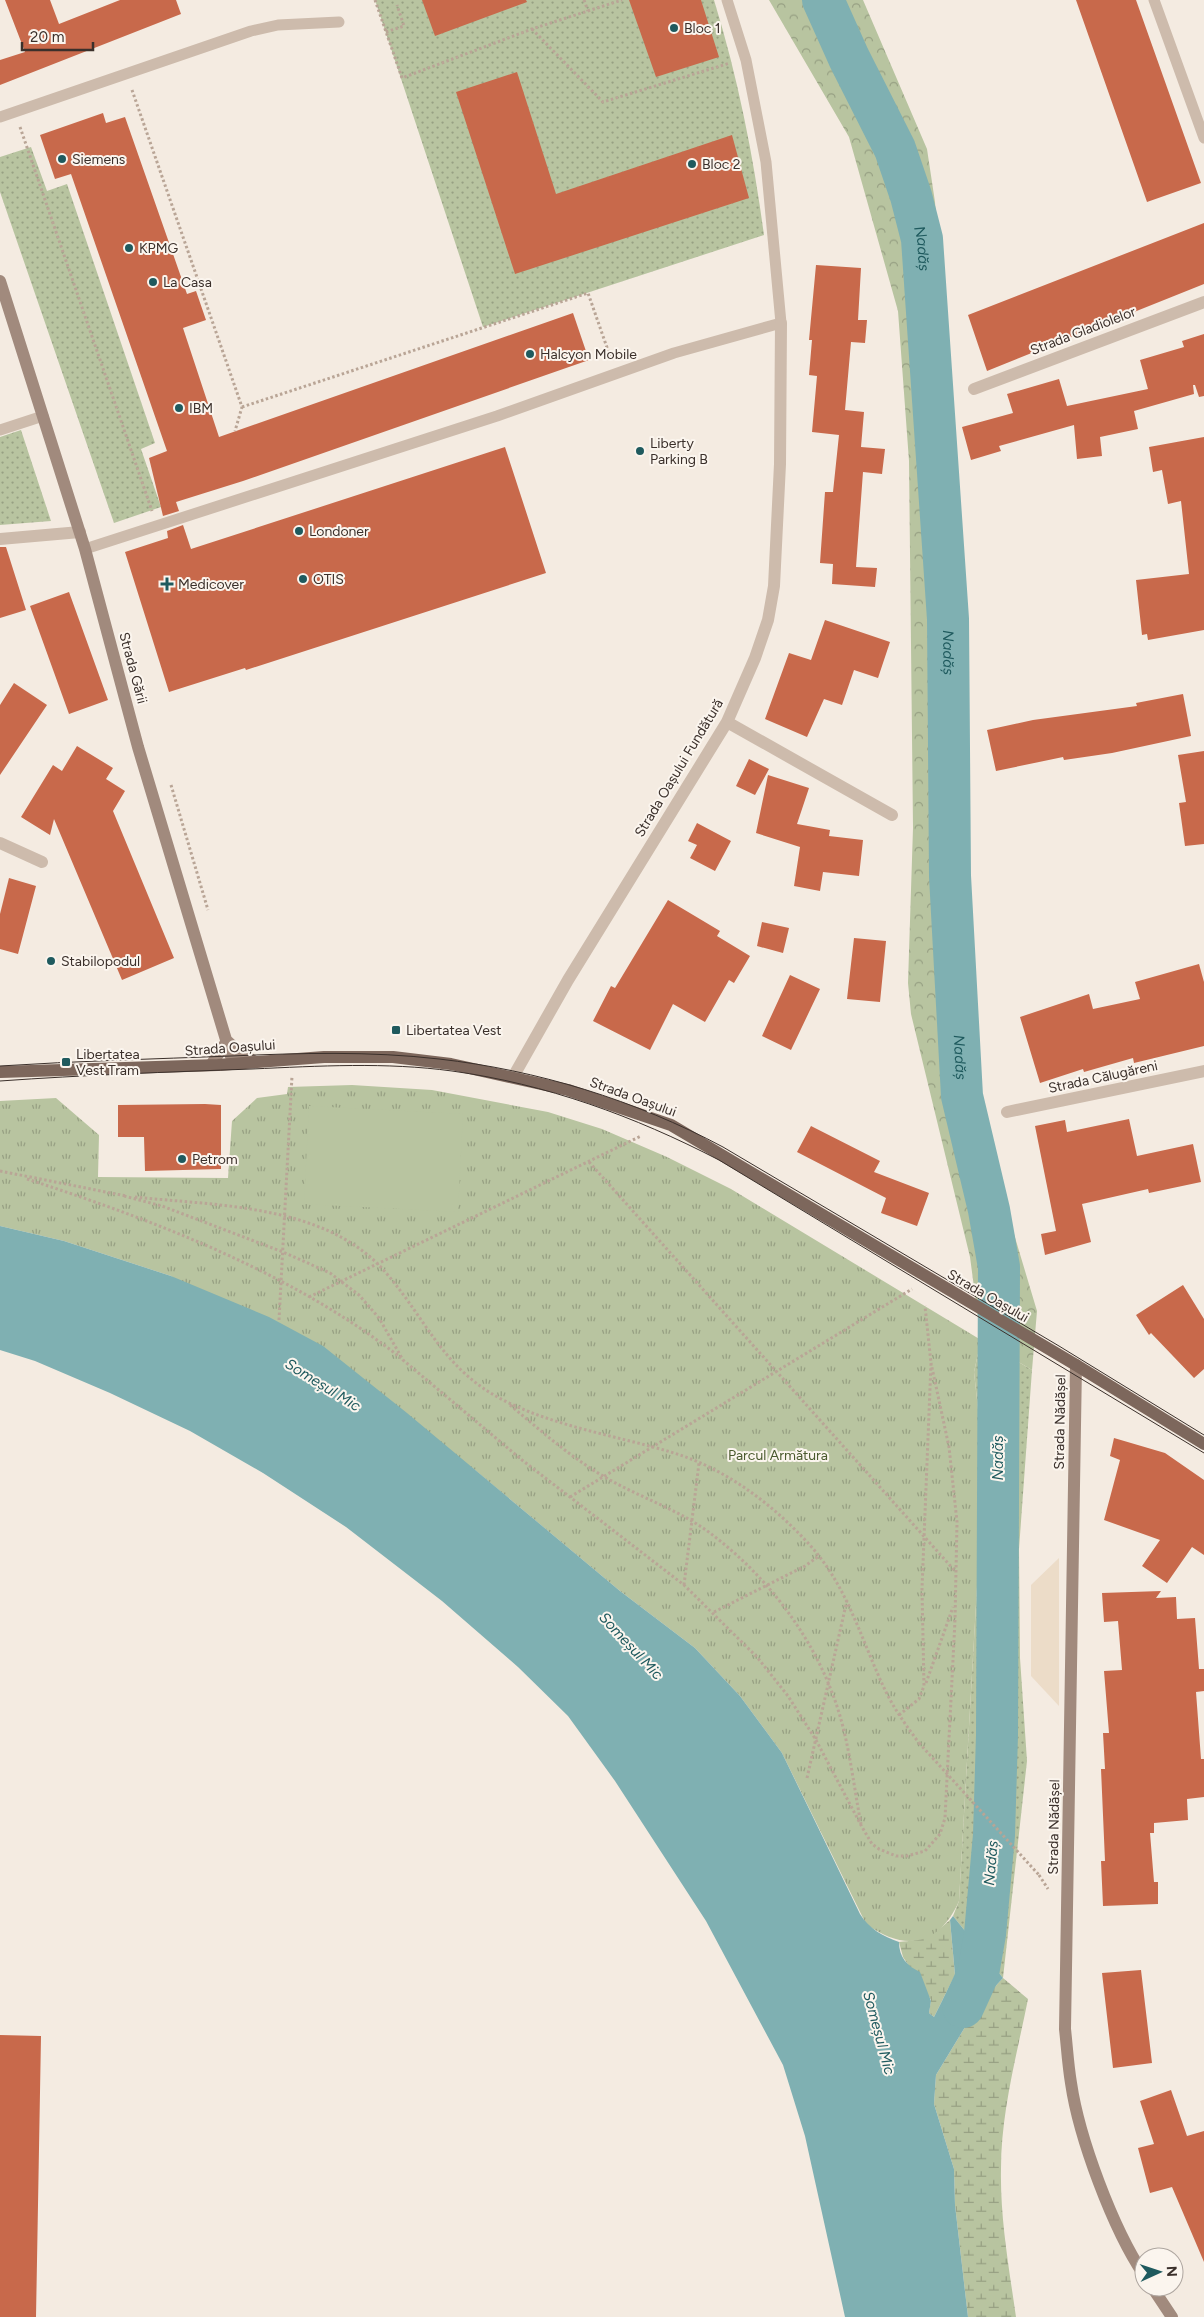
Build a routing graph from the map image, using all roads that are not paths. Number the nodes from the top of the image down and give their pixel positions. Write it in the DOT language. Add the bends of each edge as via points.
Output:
graph roads {
  1 [pos="727,0"];
  2 [pos="1154,0"];
  3 [pos="339,22"];
  4 [pos="0,117"];
  5 [pos="1204,138"];
  6 [pos="0,280"];
  7 [pos="1204,302"];
  8 [pos="780,323"];
  9 [pos="974,389"];
  10 [pos="43,416"];
  11 [pos="0,430"];
  12 [pos="80,532"];
  13 [pos="0,539"];
  14 [pos="85,549"];
  15 [pos="727,722"];
  16 [pos="892,815"];
  17 [pos="0,843"];
  18 [pos="42,862"];
  19 [pos="227,1041"];
  20 [pos="255,1062"];
  21 [pos="233,1064"];
  22 [pos="210,1065"];
  23 [pos="0,1072"];
  24 [pos="1204,1072"];
  25 [pos="513,1077"];
  26 [pos="1008,1112"];
  27 [pos="1076,1365"];
  28 [pos="1204,1444"];
  29 [pos="1134,2256"];
  30 [pos="1159,2297"];
  31 [pos="1172,2317"];
  1 -- 8 [label="lane" via="746,60 766,162"];
  2 -- 5 [label="lane"];
  3 -- 4 [label="lane" via="260,29"];
  6 -- 10 [label="street, Strada Gării"];
  7 -- 9 [label="street, Strada Gladiolelor"];
  8 -- 14 [label="lane" via="616,372 497,416"];
  8 -- 15 [label="street, Strada Oașului Fundătură" via="780,464 774,586 768,620 755,658"];
  10 -- 11 [label="lane"];
  10 -- 12 [label="street, Strada Gării"];
  12 -- 13 [label="street"];
  12 -- 14 [label="street, Strada Gării"];
  14 -- 19 [label="street, Strada Gării" via="138,746"];
  15 -- 16 [label="street"];
  15 -- 25 [label="street, Strada Oașului Fundătură" via="568,980"];
  17 -- 18 [label="street"];
  19 -- 20 [label="street"];
  19 -- 21 [label="street, Strada Gării"];
  19 -- 22 [label="street"];
  20 -- 21 [label="main road, Strada Oașului"];
  20 -- 25 [label="main road, Strada Oașului" via="324,1057 394,1057 451,1064"];
  21 -- 22 [label="main road, Strada Oașului"];
  22 -- 23 [label="main road, Strada Oașului"];
  24 -- 26 [label="street, Strada Călugăreni"];
  25 -- 27 [label="main road, Strada Oașului" via="568,1090 670,1125"];
  27 -- 28 [label="main road, Strada Oașului"];
  27 -- 29 [label="street, Strada Nădășel" via="1066,2029 1071,2084 1083,2137 1114,2217"];
  30 -- 31 [label="street"];
}
